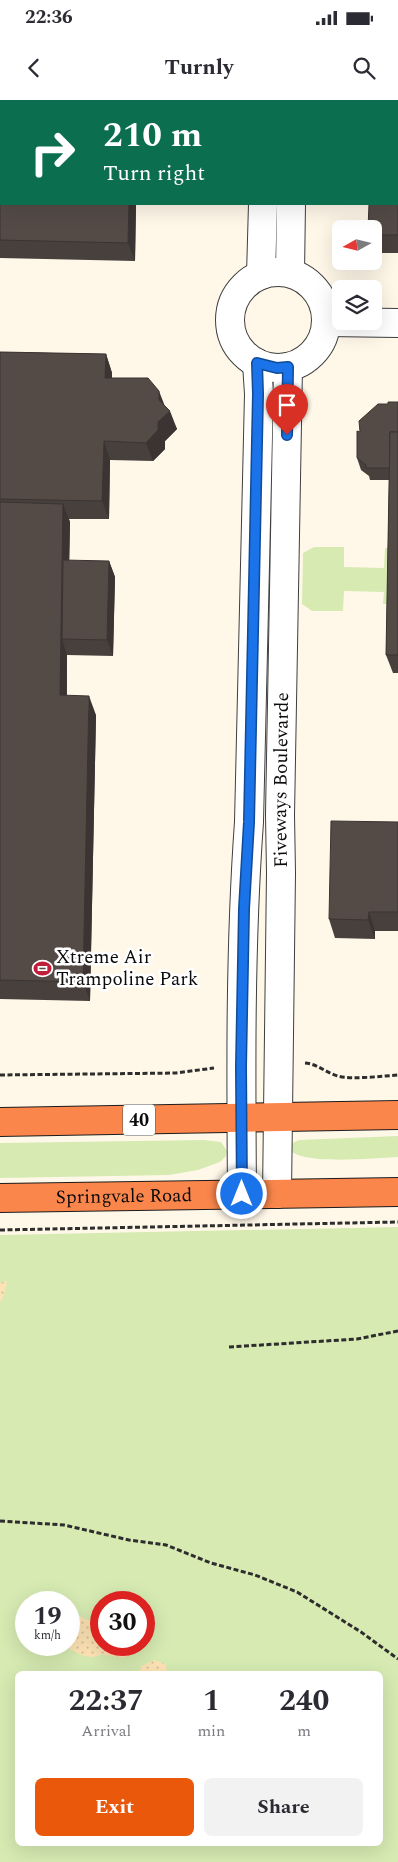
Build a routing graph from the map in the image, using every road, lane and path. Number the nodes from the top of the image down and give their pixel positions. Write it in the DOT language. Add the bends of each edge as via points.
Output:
graph roads {
  1 [pos="263,205"];
  2 [pos="291,205"];
  3 [pos="290,273"];
  4 [pos="261,275"];
  5 [pos="327,322"];
  6 [pos="398,323"];
  7 [pos="257,363"];
  8 [pos="288,367"];
  9 [pos="253,636"];
  10 [pos="283,638"];
  11 [pos="278,1063"];
  12 [pos="241,1067"];
  13 [pos="0,1075"];
  14 [pos="398,1075"];
  15 [pos="398,1115"];
  16 [pos="241,1118"];
  17 [pos="278,1118"];
  18 [pos="0,1122"];
  19 [pos="398,1192"];
  20 [pos="242,1194"];
  21 [pos="277,1194"];
  22 [pos="0,1198"];
  23 [pos="398,1222"];
  24 [pos="0,1230"];
  25 [pos="398,1330"];
  26 [pos="229,1347"];
  27 [pos="0,1521"];
  28 [pos="398,1659"];
  1 -- 4 [label="street"];
  2 -- 3 [label="street"];
  3 -- 4 [label="street"];
  3 -- 5 [label="street" via="305,279 317,291"];
  4 -- 7 [label="street" via="240,291 230,318 237,344"];
  5 -- 6 [label="street"];
  5 -- 8 [label="street" via="324,338 315,351 303,362"];
  7 -- 8 [label="street"];
  7 -- 9 [label="street, Fiveways Boulevarde"];
  8 -- 10 [label="street, Fiveways Boulevarde"];
  9 -- 10 [label="street"];
  9 -- 12 [label="street, Fiveways Boulevarde"];
  10 -- 11 [label="street, Fiveways Boulevarde"];
  11 -- 14 [label="path" via="312,1063 341,1077"];
  11 -- 17 [label="street, Fiveways Boulevarde"];
  12 -- 13 [label="path" via="176,1073"];
  12 -- 16 [label="street, Fiveways Boulevarde"];
  15 -- 17 [label="highway, 40"];
  16 -- 17 [label="highway, 40"];
  16 -- 18 [label="highway, 40"];
  16 -- 20 [label="street, Fiveways Boulevarde"];
  17 -- 21 [label="street, Fiveways Boulevarde"];
  19 -- 21 [label="highway, Springvale Road"];
  20 -- 21 [label="highway, Springvale Road"];
  20 -- 22 [label="highway, Springvale Road"];
  23 -- 24 [label="path"];
  25 -- 26 [label="path" via="357,1339"];
  27 -- 28 [label="path" via="64,1525 166,1546 255,1575 297,1592"];
}
